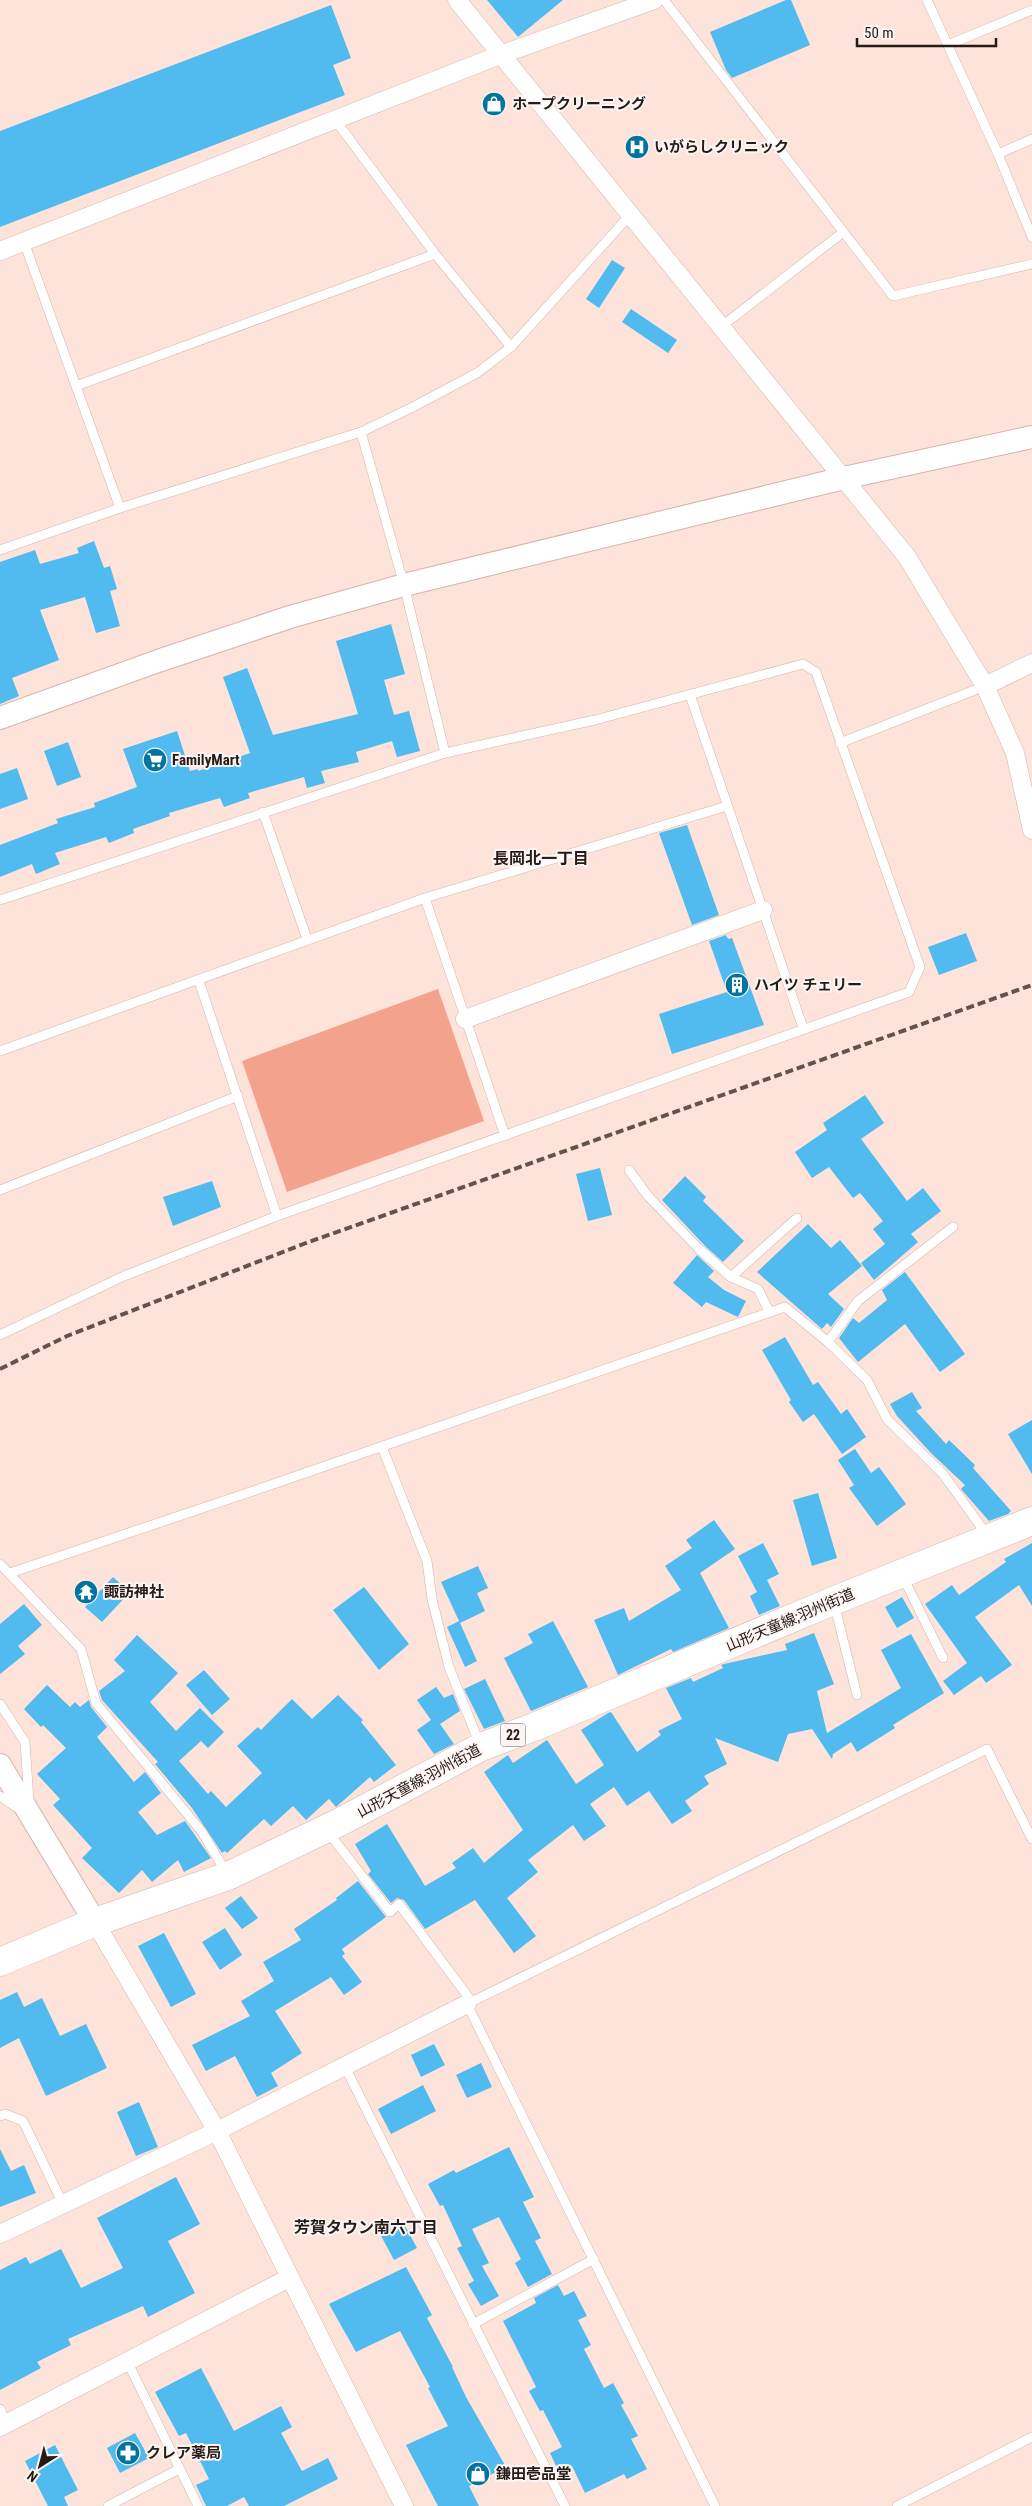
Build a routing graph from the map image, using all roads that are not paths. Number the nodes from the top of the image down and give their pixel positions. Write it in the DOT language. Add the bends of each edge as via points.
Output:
graph roads {
  1 [pos="457,0"];
  2 [pos="654,0"];
  3 [pos="664,0"];
  4 [pos="927,0"];
  5 [pos="1032,10"];
  6 [pos="948,45"];
  7 [pos="500,55"];
  8 [pos="336,121"];
  9 [pos="1032,139"];
  10 [pos="998,154"];
  11 [pos="630,215"];
  12 [pos="842,233"];
  13 [pos="1032,237"];
  14 [pos="24,242"];
  15 [pos="0,251"];
  16 [pos="435,254"];
  17 [pos="1032,264"];
  18 [pos="722,326"];
  19 [pos="511,347"];
  20 [pos="76,386"];
  21 [pos="362,432"];
  22 [pos="1032,437"];
  23 [pos="844,478"];
  24 [pos="120,508"];
  25 [pos="0,550"];
  26 [pos="404,585"];
  27 [pos="1032,663"];
  28 [pos="985,686"];
  29 [pos="690,695"];
  30 [pos="0,718"];
  31 [pos="840,743"];
  32 [pos="445,753"];
  33 [pos="726,806"];
  34 [pos="263,812"];
  35 [pos="1032,830"];
  36 [pos="425,898"];
  37 [pos="0,900"];
  38 [pos="762,910"];
  39 [pos="307,939"];
  40 [pos="199,981"];
  41 [pos="466,1019"];
  42 [pos="803,1028"];
  43 [pos="0,1051"];
  44 [pos="238,1096"];
  45 [pos="505,1136"];
  46 [pos="629,1170"];
  47 [pos="0,1190"];
  48 [pos="276,1216"];
  49 [pos="797,1218"];
  50 [pos="953,1227"];
  51 [pos="731,1277"];
  52 [pos="769,1310"];
  53 [pos="0,1334"];
  54 [pos="828,1342"];
  55 [pos="382,1447"];
  56 [pos="1032,1520"];
  57 [pos="990,1539"];
  58 [pos="0,1564"];
  59 [pos="10,1572"];
  60 [pos="901,1574"];
  61 [pos="833,1601"];
  62 [pos="943,1658"];
  63 [pos="857,1694"];
  64 [pos="0,1704"];
  65 [pos="481,1747"];
  66 [pos="0,1765"];
  67 [pos="0,1796"];
  68 [pos="30,1816"];
  69 [pos="326,1829"];
  70 [pos="1032,1839"];
  71 [pos="228,1876"];
  72 [pos="96,1922"];
  73 [pos="0,1962"];
  74 [pos="469,2003"];
  75 [pos="345,2067"];
  76 [pos="0,2116"];
  77 [pos="218,2131"];
  78 [pos="63,2204"];
  79 [pos="0,2234"];
  80 [pos="594,2259"];
  81 [pos="289,2278"];
  82 [pos="473,2324"];
  83 [pos="128,2363"];
  84 [pos="2,2420"];
  85 [pos="1032,2437"];
  86 [pos="179,2470"];
  87 [pos="108,2506"];
  88 [pos="198,2506"];
  89 [pos="404,2506"];
  90 [pos="564,2506"];
  91 [pos="715,2506"];
  92 [pos="897,2506"];
  1 -- 7 [label="street"];
  2 -- 7 [label="street"];
  3 -- 12 [label="lane"];
  4 -- 6 [label="lane"];
  5 -- 6 [label="lane"];
  6 -- 10 [label="lane"];
  7 -- 8 [label="street"];
  7 -- 11 [label="street"];
  8 -- 14 [label="street"];
  8 -- 16 [label="lane"];
  9 -- 10 [label="lane"];
  10 -- 13 [label="lane"];
  11 -- 18 [label="street"];
  11 -- 19 [label="lane"];
  12 -- 17 [label="lane" via="893,296"];
  12 -- 18 [label="lane"];
  14 -- 15 [label="street"];
  14 -- 20 [label="lane"];
  16 -- 19 [label="lane"];
  16 -- 20 [label="lane"];
  18 -- 23 [label="street"];
  19 -- 21 [label="lane" via="477,373"];
  20 -- 24 [label="lane"];
  21 -- 24 [label="lane"];
  21 -- 26 [label="lane"];
  22 -- 23 [label="street"];
  23 -- 26 [label="street"];
  23 -- 28 [label="street" via="907,557"];
  24 -- 25 [label="lane"];
  26 -- 30 [label="street" via="290,617"];
  26 -- 32 [label="lane"];
  27 -- 28 [label="street"];
  28 -- 31 [label="lane"];
  28 -- 35 [label="street" via="1014,753"];
  29 -- 31 [label="lane" via="803,664 816,672"];
  29 -- 32 [label="lane"];
  29 -- 33 [label="lane"];
  31 -- 42 [label="lane" via="920,967 909,992"];
  32 -- 34 [label="lane"];
  33 -- 36 [label="lane"];
  33 -- 38 [label="lane"];
  34 -- 37 [label="lane"];
  34 -- 39 [label="lane"];
  36 -- 39 [label="lane"];
  36 -- 41 [label="lane"];
  38 -- 41 [label="street"];
  38 -- 42 [label="lane"];
  39 -- 40 [label="lane"];
  40 -- 43 [label="lane"];
  40 -- 44 [label="lane"];
  41 -- 45 [label="lane"];
  42 -- 45 [label="lane"];
  44 -- 47 [label="lane"];
  44 -- 48 [label="lane"];
  45 -- 48 [label="lane"];
  46 -- 51 [label="lane" via="648,1196"];
  48 -- 53 [label="lane" via="124,1276"];
  49 -- 51 [label="lane"];
  50 -- 54 [label="lane" via="858,1301"];
  51 -- 52 [label="lane" via="758,1289"];
  52 -- 54 [label="lane" via="785,1307"];
  52 -- 55 [label="lane"];
  54 -- 57 [label="lane" via="867,1380 887,1419 943,1474"];
  55 -- 59 [label="lane"];
  55 -- 65 [label="lane" via="427,1561 432,1599 449,1668"];
  56 -- 57 [label="main road, 山形天童線;羽州街道 / 22"];
  57 -- 60 [label="main road, 山形天童線;羽州街道 / 22"];
  58 -- 59 [label="lane"];
  59 -- 71 [label="lane" via="81,1649 96,1703 202,1832"];
  60 -- 61 [label="main road, 山形天童線;羽州街道 / 22"];
  60 -- 62 [label="lane"];
  61 -- 63 [label="lane"];
  61 -- 65 [label="main road, 山形天童線;羽州街道 / 22" via="534,1728"];
  64 -- 68 [label="lane" via="25,1742"];
  65 -- 69 [label="main road, 山形天童線;羽州街道 / 22"];
  66 -- 68 [label="street"];
  67 -- 68 [label="lane"];
  68 -- 72 [label="street"];
  69 -- 71 [label="main road, 山形天童線;羽州街道 / 22"];
  69 -- 74 [label="lane" via="390,1912 399,1904"];
  70 -- 74 [label="lane" via="987,1749"];
  71 -- 72 [label="main road, 山形天童線;羽州街道 / 22"];
  72 -- 73 [label="main road, 山形天童線;羽州街道 / 22"];
  72 -- 77 [label="street"];
  74 -- 75 [label="street"];
  74 -- 80 [label="lane"];
  75 -- 77 [label="street"];
  75 -- 82 [label="lane"];
  76 -- 78 [label="lane" via="5,2114 23,2121"];
  77 -- 78 [label="street"];
  77 -- 81 [label="street"];
  78 -- 79 [label="street"];
  80 -- 82 [label="lane"];
  80 -- 91 [label="lane"];
  81 -- 83 [label="street"];
  81 -- 89 [label="street"];
  82 -- 90 [label="lane"];
  83 -- 84 [label="street"];
  83 -- 86 [label="lane"];
  85 -- 92 [label="lane"];
  86 -- 87 [label="lane"];
  86 -- 88 [label="lane"];
}
